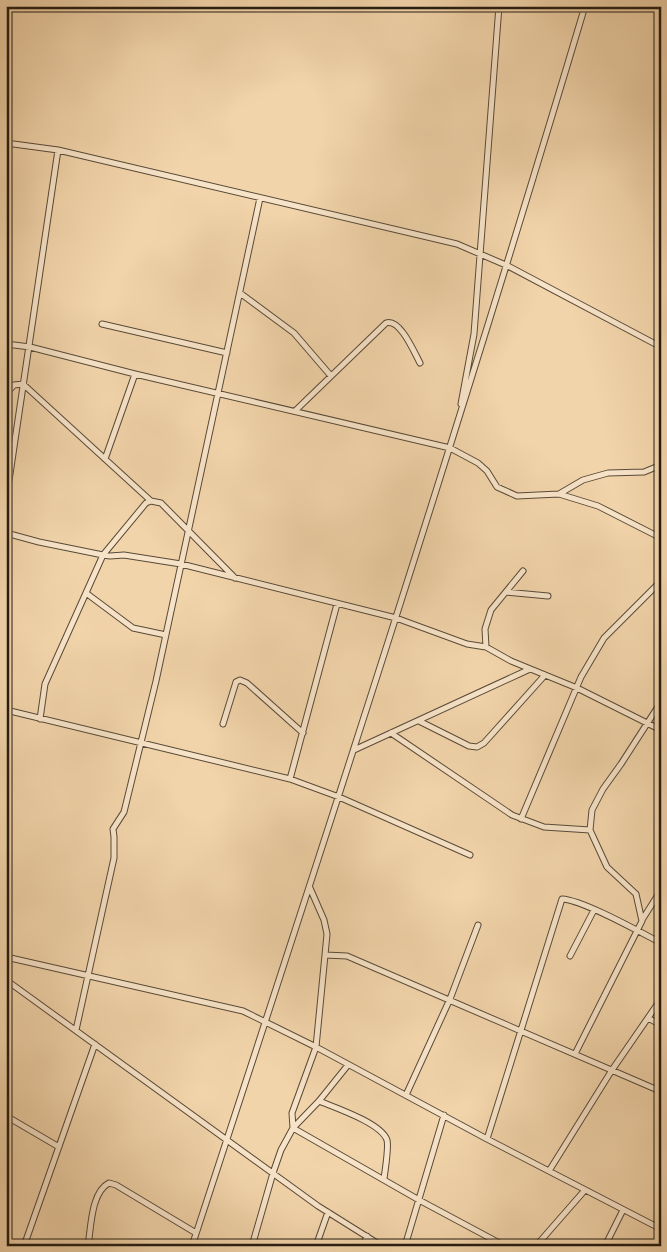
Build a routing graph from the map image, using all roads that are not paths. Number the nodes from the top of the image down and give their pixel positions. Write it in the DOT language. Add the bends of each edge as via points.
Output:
graph roads {
  1 [pos="499,6"];
  2 [pos="585,6"];
  3 [pos="6,142"];
  4 [pos="58,150"];
  5 [pos="260,198"];
  6 [pos="480,253"];
  7 [pos="508,266"];
  8 [pos="240,294"];
  9 [pos="102,324"];
  10 [pos="6,344"];
  11 [pos="30,347"];
  12 [pos="661,347"];
  13 [pos="227,353"];
  14 [pos="420,363"];
  15 [pos="135,374"];
  16 [pos="331,376"];
  17 [pos="24,384"];
  18 [pos="6,394"];
  19 [pos="218,394"];
  20 [pos="295,411"];
  21 [pos="457,426"];
  22 [pos="450,448"];
  23 [pos="106,459"];
  24 [pos="661,465"];
  25 [pos="559,494"];
  26 [pos="6,501"];
  27 [pos="151,501"];
  28 [pos="188,531"];
  29 [pos="6,533"];
  30 [pos="661,538"];
  31 [pos="103,555"];
  32 [pos="181,564"];
  33 [pos="523,571"];
  34 [pos="235,578"];
  35 [pos="661,581"];
  36 [pos="506,592"];
  37 [pos="86,593"];
  38 [pos="548,596"];
  39 [pos="337,604"];
  40 [pos="396,618"];
  41 [pos="166,635"];
  42 [pos="486,647"];
  43 [pos="530,669"];
  44 [pos="545,675"];
  45 [pos="577,688"];
  46 [pos="661,702"];
  47 [pos="6,710"];
  48 [pos="40,719"];
  49 [pos="419,721"];
  50 [pos="648,722"];
  51 [pos="223,724"];
  52 [pos="661,730"];
  53 [pos="303,733"];
  54 [pos="392,733"];
  55 [pos="141,743"];
  56 [pos="354,750"];
  57 [pos="290,780"];
  58 [pos="339,797"];
  59 [pos="521,819"];
  60 [pos="590,830"];
  61 [pos="470,855"];
  62 [pos="310,888"];
  63 [pos="661,890"];
  64 [pos="594,910"];
  65 [pos="642,921"];
  66 [pos="478,925"];
  67 [pos="637,931"];
  68 [pos="661,944"];
  69 [pos="325,955"];
  70 [pos="6,956"];
  71 [pos="570,956"];
  72 [pos="88,975"];
  73 [pos="6,980"];
  74 [pos="450,999"];
  75 [pos="661,999"];
  76 [pos="648,1018"];
  77 [pos="266,1021"];
  78 [pos="661,1025"];
  79 [pos="76,1030"];
  80 [pos="522,1030"];
  81 [pos="95,1044"];
  82 [pos="316,1047"];
  83 [pos="574,1054"];
  84 [pos="348,1065"];
  85 [pos="612,1070"];
  86 [pos="660,1091"];
  87 [pos="406,1095"];
  88 [pos="319,1100"];
  89 [pos="444,1115"];
  90 [pos="6,1116"];
  91 [pos="293,1128"];
  92 [pos="487,1139"];
  93 [pos="227,1140"];
  94 [pos="59,1147"];
  95 [pos="549,1171"];
  96 [pos="273,1173"];
  97 [pos="384,1179"];
  98 [pos="585,1190"];
  99 [pos="419,1200"];
  100 [pos="623,1210"];
  101 [pos="328,1212"];
  102 [pos="661,1218"];
  103 [pos="659,1228"];
  104 [pos="196,1233"];
  105 [pos="367,1236"];
  106 [pos="24,1246"];
  107 [pos="88,1246"];
  108 [pos="192,1246"];
  109 [pos="252,1246"];
  110 [pos="316,1246"];
  111 [pos="363,1246"];
  112 [pos="382,1246"];
  113 [pos="405,1246"];
  114 [pos="505,1246"];
  115 [pos="536,1246"];
  116 [pos="605,1246"];
  1 -- 6 [label="street"];
  2 -- 7 [label="street"];
  3 -- 4 [label="street"];
  4 -- 5 [label="street"];
  4 -- 11 [label="street"];
  5 -- 6 [label="street" via="457,244"];
  5 -- 8 [label="street"];
  6 -- 7 [label="street"];
  6 -- 21 [label="street" via="474,334"];
  7 -- 12 [label="street"];
  7 -- 21 [label="street"];
  8 -- 13 [label="street"];
  8 -- 16 [label="street" via="294,333"];
  9 -- 13 [label="street"];
  10 -- 11 [label="street"];
  11 -- 15 [label="street"];
  11 -- 17 [label="street"];
  13 -- 19 [label="street"];
  14 -- 16 [label="street" via="400,328 390,321"];
  15 -- 19 [label="street"];
  15 -- 23 [label="street"];
  16 -- 20 [label="street"];
  17 -- 18 [label="street" via="14,385"];
  17 -- 23 [label="street"];
  17 -- 26 [label="street"];
  19 -- 20 [label="street"];
  19 -- 28 [label="street"];
  20 -- 22 [label="street"];
  21 -- 22 [label="street"];
  22 -- 25 [label="street" via="478,463 497,487 517,496"];
  22 -- 40 [label="street"];
  23 -- 27 [label="street"];
  24 -- 25 [label="street" via="644,472 608,473 583,480"];
  25 -- 30 [label="street" via="598,506"];
  27 -- 28 [label="street" via="161,503"];
  27 -- 31 [label="street" via="146,502"];
  28 -- 32 [label="street"];
  28 -- 34 [label="street"];
  29 -- 31 [label="street"];
  31 -- 32 [label="street"];
  31 -- 37 [label="street"];
  32 -- 34 [label="street"];
  32 -- 41 [label="street"];
  33 -- 36 [label="street"];
  34 -- 39 [label="street"];
  35 -- 45 [label="street" via="604,638"];
  36 -- 38 [label="street"];
  36 -- 42 [label="street" via="491,610 485,629"];
  37 -- 41 [label="street" via="133,628"];
  37 -- 48 [label="street" via="45,684"];
  39 -- 40 [label="street"];
  39 -- 53 [label="street"];
  40 -- 42 [label="street" via="467,644"];
  40 -- 56 [label="street"];
  41 -- 55 [label="street"];
  42 -- 43 [label="street"];
  43 -- 44 [label="street"];
  43 -- 49 [label="street"];
  44 -- 45 [label="street"];
  44 -- 49 [label="street" via="477,747"];
  45 -- 50 [label="street"];
  45 -- 59 [label="street"];
  46 -- 50 [label="street"];
  47 -- 48 [label="street"];
  48 -- 55 [label="street"];
  49 -- 54 [label="street"];
  50 -- 52 [label="street"];
  50 -- 60 [label="street" via="603,789 592,810"];
  51 -- 53 [label="street" via="236,682 240,680"];
  53 -- 57 [label="street"];
  54 -- 56 [label="street"];
  54 -- 59 [label="street"];
  55 -- 57 [label="street"];
  55 -- 72 [label="street" via="124,812 113,829 114,858"];
  56 -- 58 [label="street"];
  57 -- 58 [label="street"];
  58 -- 61 [label="street"];
  58 -- 62 [label="street"];
  59 -- 60 [label="street" via="544,827"];
  60 -- 65 [label="street" via="608,867 636,894"];
  62 -- 69 [label="street" via="324,920 327,934"];
  62 -- 77 [label="street"];
  63 -- 65 [label="street"];
  64 -- 67 [label="street"];
  64 -- 71 [label="street"];
  64 -- 80 [label="street" via="562,899"];
  65 -- 67 [label="street"];
  66 -- 74 [label="street"];
  67 -- 68 [label="street"];
  67 -- 83 [label="street"];
  69 -- 74 [label="street" via="348,956"];
  69 -- 82 [label="street"];
  70 -- 72 [label="street"];
  72 -- 77 [label="street" via="243,1011"];
  72 -- 79 [label="street"];
  73 -- 79 [label="street"];
  74 -- 80 [label="street"];
  74 -- 87 [label="street"];
  75 -- 76 [label="street"];
  76 -- 78 [label="street"];
  76 -- 85 [label="street"];
  77 -- 82 [label="street"];
  77 -- 93 [label="street"];
  79 -- 81 [label="street"];
  80 -- 83 [label="street"];
  80 -- 92 [label="street"];
  81 -- 93 [label="street"];
  81 -- 94 [label="street"];
  82 -- 84 [label="street"];
  82 -- 91 [label="street" via="292,1113"];
  83 -- 85 [label="street"];
  84 -- 87 [label="street"];
  84 -- 88 [label="street"];
  85 -- 86 [label="street"];
  85 -- 95 [label="street"];
  87 -- 89 [label="street"];
  88 -- 91 [label="street"];
  88 -- 97 [label="street" via="373,1125 383,1133 387,1141"];
  89 -- 92 [label="street"];
  89 -- 99 [label="street"];
  90 -- 94 [label="street"];
  91 -- 96 [label="street"];
  91 -- 97 [label="street"];
  92 -- 95 [label="street"];
  93 -- 96 [label="street"];
  93 -- 104 [label="street"];
  94 -- 106 [label="street"];
  95 -- 98 [label="street"];
  96 -- 101 [label="street"];
  96 -- 109 [label="street"];
  97 -- 99 [label="street"];
  98 -- 100 [label="street"];
  98 -- 115 [label="street"];
  99 -- 113 [label="street"];
  99 -- 114 [label="street"];
  100 -- 103 [label="street"];
  100 -- 116 [label="street"];
  101 -- 105 [label="street"];
  101 -- 110 [label="street"];
  102 -- 103 [label="street"];
  104 -- 107 [label="street" via="109,1183 96,1200"];
  104 -- 108 [label="street"];
  105 -- 111 [label="street"];
  105 -- 112 [label="street"];
}
